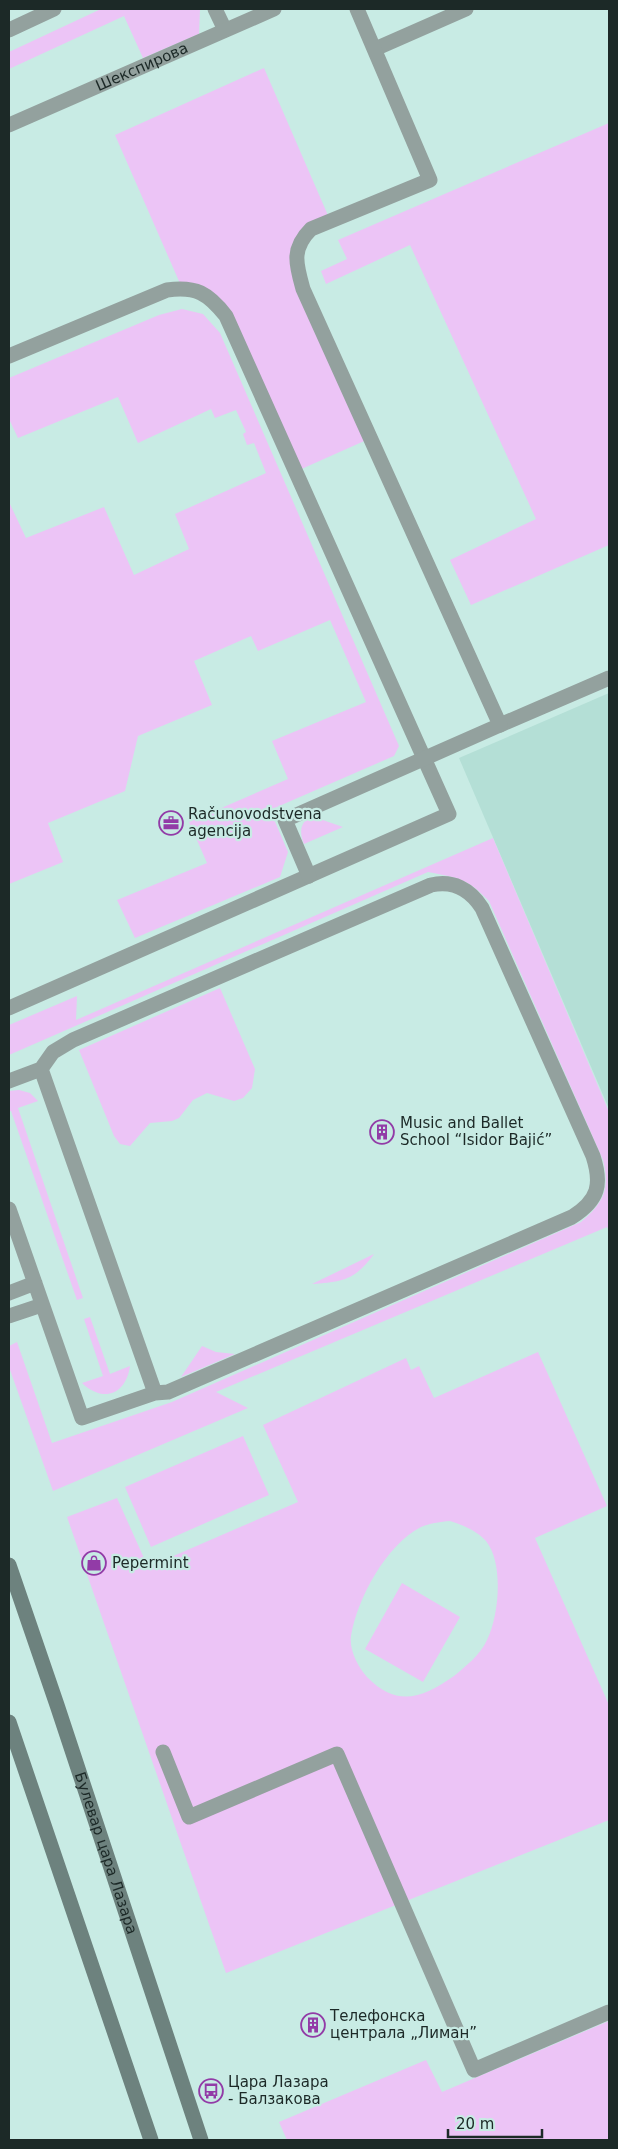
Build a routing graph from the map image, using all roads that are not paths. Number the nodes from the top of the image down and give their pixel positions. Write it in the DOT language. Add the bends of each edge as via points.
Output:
graph roads {
  1 [pos="54,9"];
  2 [pos="215,9"];
  3 [pos="274,9"];
  4 [pos="357,9"];
  5 [pos="466,9"];
  6 [pos="9,30"];
  7 [pos="225,30"];
  8 [pos="375,49"];
  9 [pos="9,125"];
  10 [pos="9,356"];
  11 [pos="609,678"];
  12 [pos="500,725"];
  13 [pos="425,758"];
  14 [pos="309,876"];
  15 [pos="9,1008"];
  16 [pos="41,1069"];
  17 [pos="9,1081"];
  18 [pos="9,1209"];
  19 [pos="35,1284"];
  20 [pos="9,1293"];
  21 [pos="42,1305"];
  22 [pos="9,1316"];
  23 [pos="155,1393"];
  24 [pos="9,1565"];
  25 [pos="9,1722"];
  26 [pos="162,1752"];
  27 [pos="609,2012"];
  28 [pos="151,2140"];
  29 [pos="201,2140"];
  1 -- 6 [label="street"];
  2 -- 7 [label="street"];
  3 -- 7 [label="street, Шекспирова"];
  4 -- 8 [label="street"];
  5 -- 8 [label="street"];
  7 -- 9 [label="street, Шекспирова"];
  8 -- 12 [label="street" via="430,180 310,229 300,239 296,253 297,268 303,289"];
  10 -- 13 [label="street" via="167,290 182,288 201,292 214,300 226,316"];
  11 -- 12 [label="street"];
  12 -- 13 [label="street"];
  13 -- 14 [label="street" via="285,820"];
  13 -- 14 [label="street" via="450,814"];
  14 -- 15 [label="street"];
  16 -- 17 [label="street"];
  16 -- 23 [label="street"];
  16 -- 23 [label="street" via="53,1052 73,1040 431,885 450,884 475,897 482,908 593,1156 599,1174 598,1187 591,1201 572,1217 168,1392"];
  18 -- 19 [label="street"];
  19 -- 20 [label="street"];
  19 -- 21 [label="street"];
  21 -- 22 [label="street"];
  21 -- 23 [label="street" via="82,1418"];
  24 -- 29 [label="main road, Булевар цара Лазара"];
  25 -- 28 [label="main road"];
  26 -- 27 [label="street" via="189,1817 337,1754 474,2070"];
}
